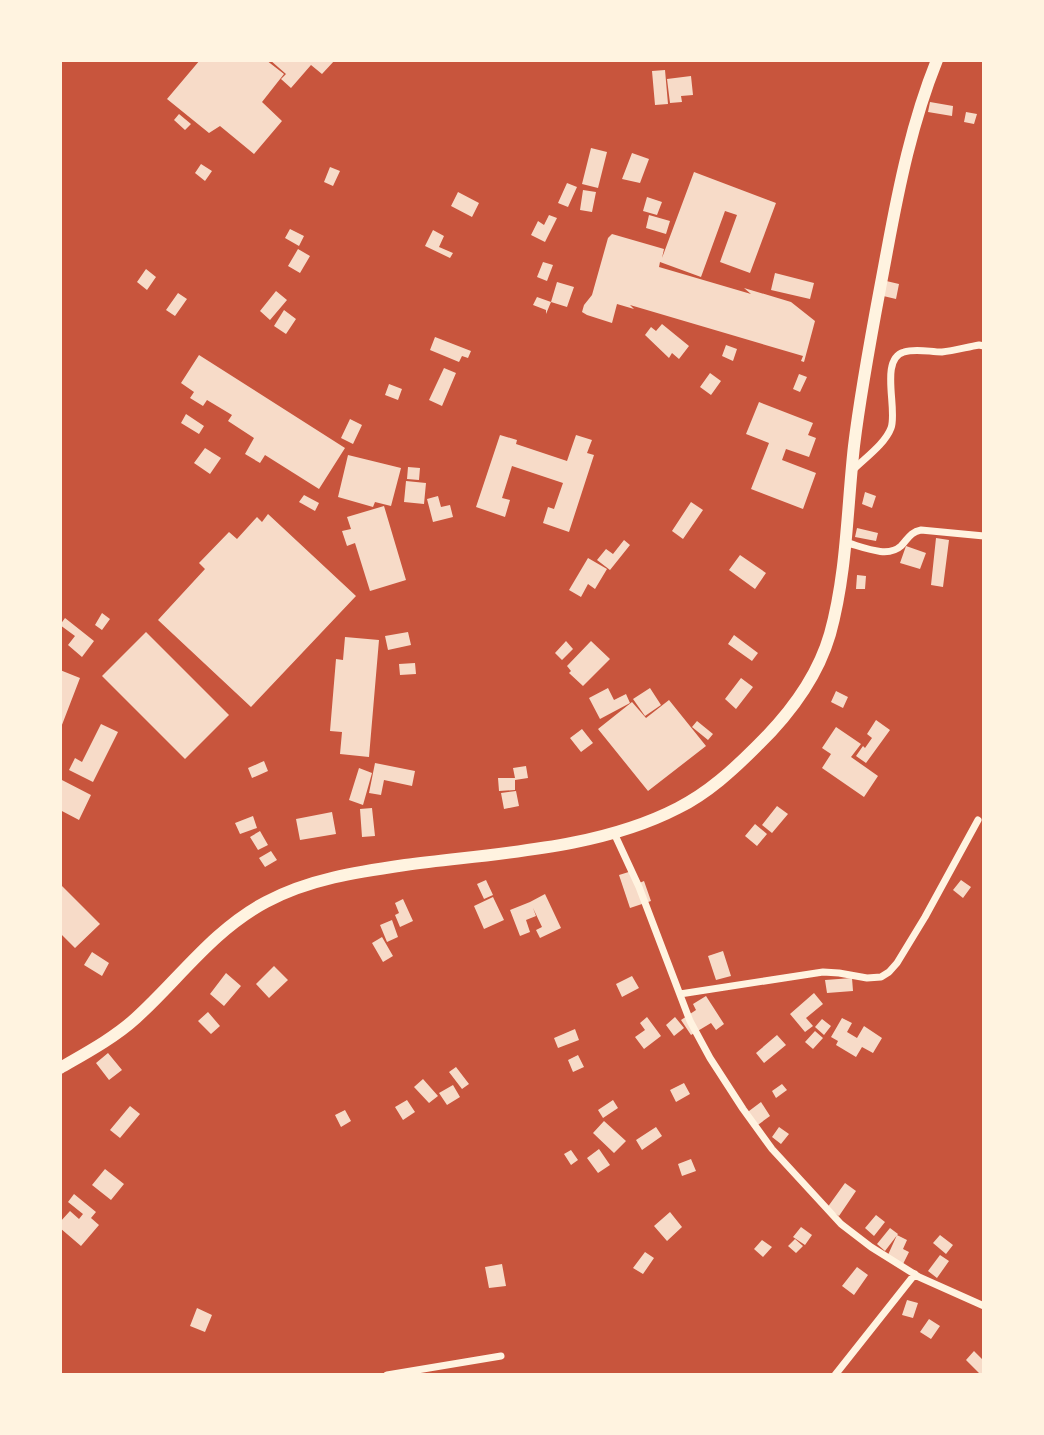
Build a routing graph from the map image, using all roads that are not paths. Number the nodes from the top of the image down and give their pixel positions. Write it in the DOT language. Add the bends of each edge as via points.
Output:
graph roads {
  1 [pos="937,60"];
  2 [pos="984,346"];
  3 [pos="852,471"];
  4 [pos="984,536"];
  5 [pos="844,542"];
  6 [pos="978,820"];
  7 [pos="614,833"];
  8 [pos="680,994"];
  9 [pos="60,1068"];
  10 [pos="915,1274"];
  11 [pos="984,1306"];
  12 [pos="501,1356"];
  13 [pos="387,1375"];
  14 [pos="835,1375"];
  1 -- 3 [label="highway" via="902,172"];
  2 -- 3 [label="street" via="901,352 894,362 890,392 892,426"];
  3 -- 5 [label="highway"];
  4 -- 5 [label="street" via="915,531 891,552"];
  5 -- 7 [label="highway" via="830,633 822,659 794,705 707,790 650,821"];
  6 -- 8 [label="street" via="897,963 881,977 823,972"];
  7 -- 8 [label="street"];
  7 -- 9 [label="highway" via="351,873 294,889 237,921 134,1020"];
  8 -- 10 [label="street" via="710,1058 772,1149 841,1224"];
  10 -- 11 [label="street"];
  10 -- 14 [label="street"];
  12 -- 13 [label="street"];
}
